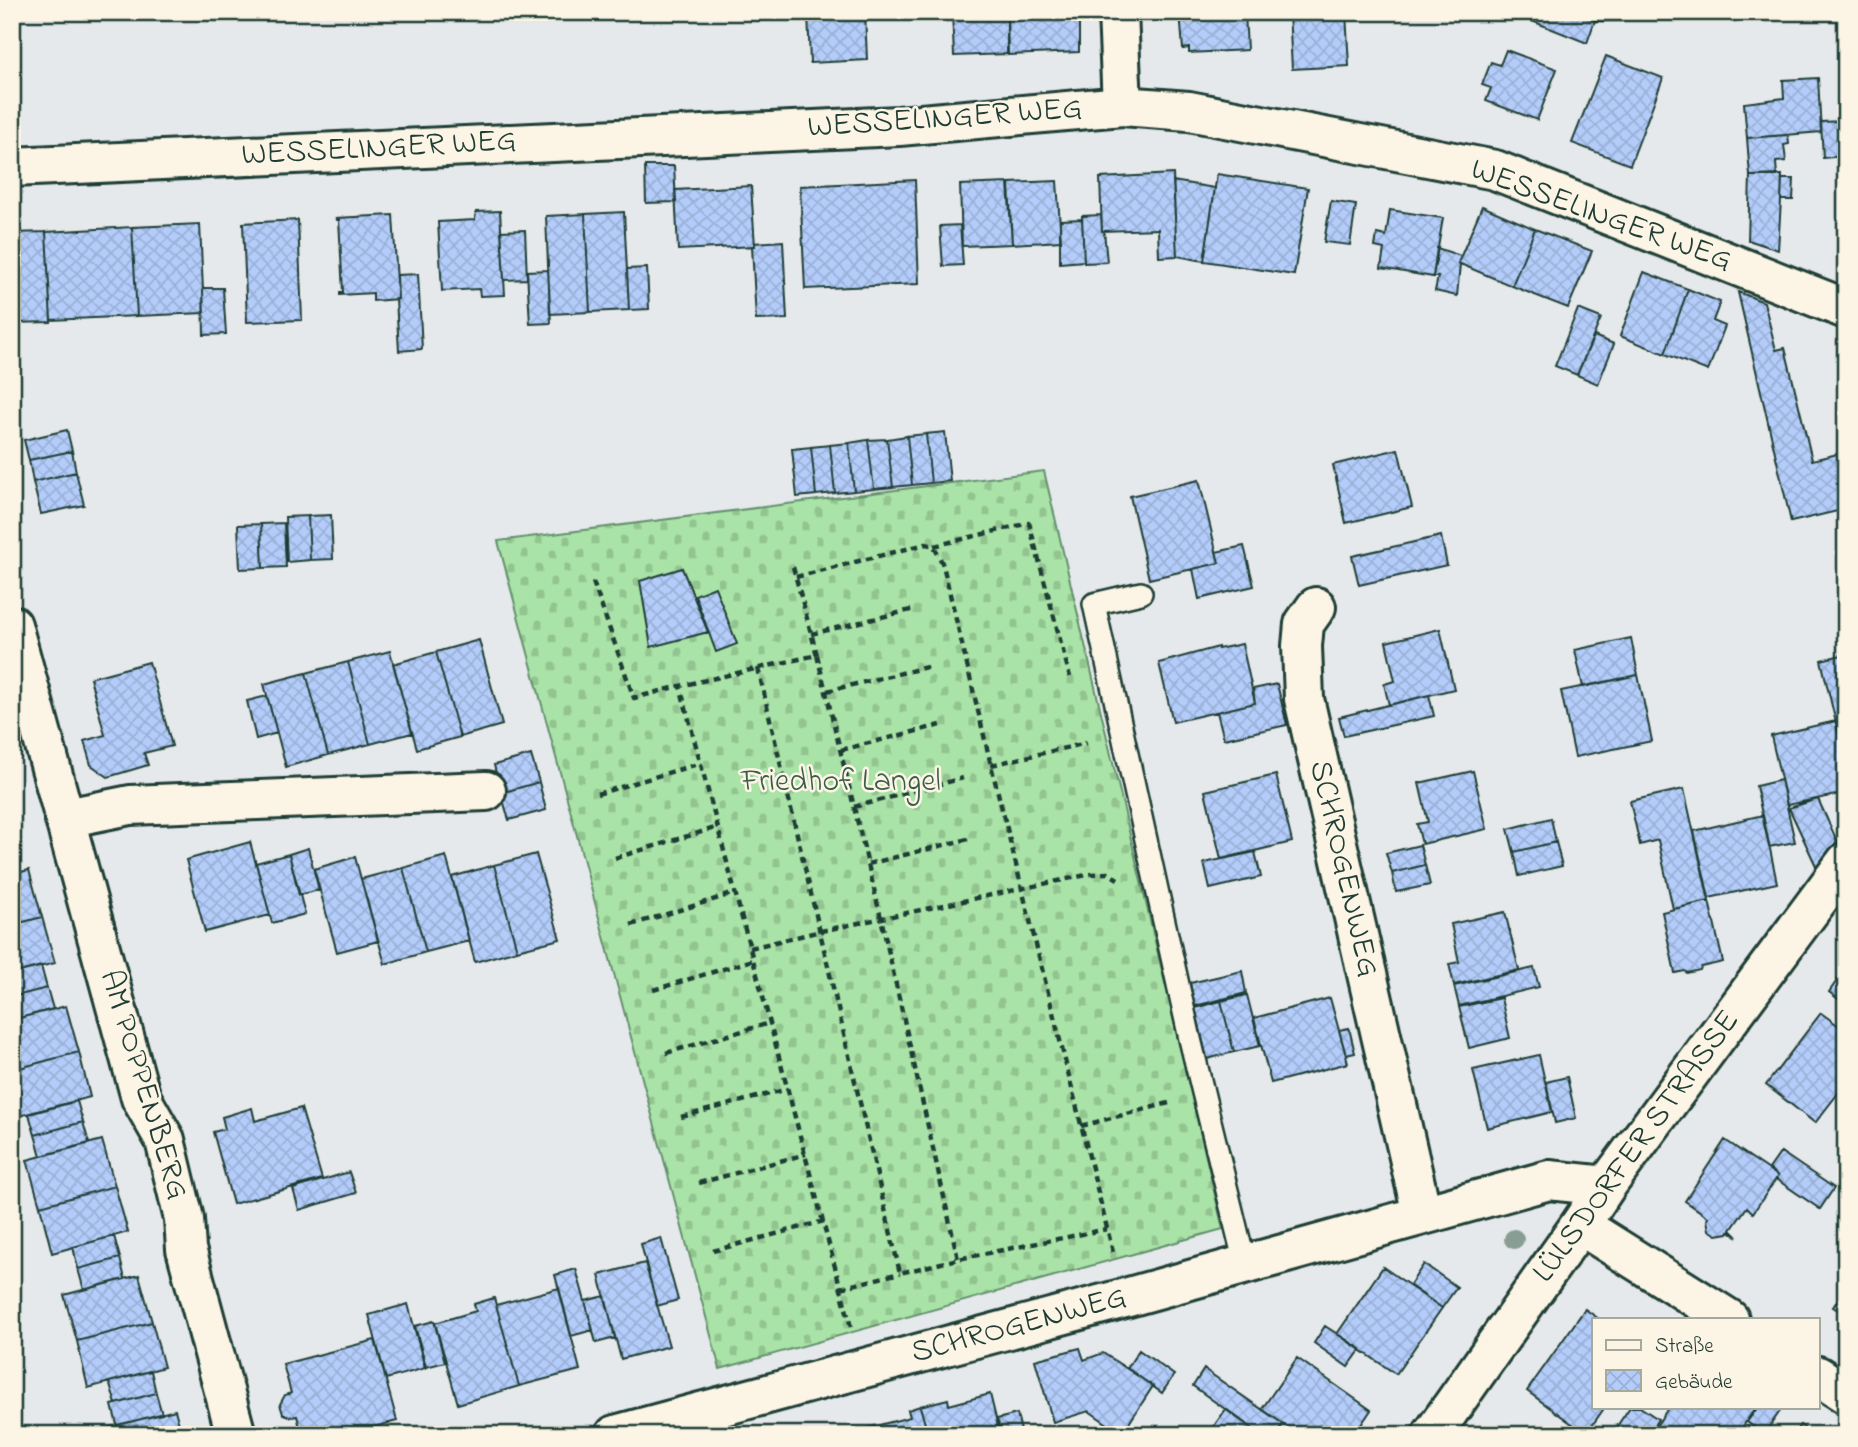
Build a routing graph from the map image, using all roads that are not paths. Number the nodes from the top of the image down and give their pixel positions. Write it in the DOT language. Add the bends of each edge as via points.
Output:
graph roads {
  1 [pos="1118,12"];
  2 [pos="1122,106"];
  3 [pos="12,167"];
  4 [pos="1846,309"];
  5 [pos="1141,593"];
  6 [pos="1316,607"];
  7 [pos="12,625"];
  8 [pos="486,791"];
  9 [pos="66,818"];
  10 [pos="1846,862"];
  11 [pos="1606,1186"];
  12 [pos="1422,1214"];
  13 [pos="1580,1225"];
  14 [pos="1245,1264"];
  15 [pos="1727,1318"];
  16 [pos="1820,1377"];
  17 [pos="1846,1394"];
  18 [pos="236,1435"];
  19 [pos="615,1435"];
  20 [pos="1432,1435"];
  1 -- 2 [label="street"];
  2 -- 3 [label="street, WESSELINGER WEG" via="898,126"];
  2 -- 4 [label="street, WESSELINGER WEG" via="1189,111 1495,170"];
  5 -- 14 [label="lane" via="1094,604"];
  6 -- 12 [label="street, SCHROGENWEG" via="1304,624 1304,699"];
  7 -- 9 [label="street, AM POPPENBERG"];
  8 -- 9 [label="street" via="130,805"];
  9 -- 18 [label="street, AM POPPENBERG" via="141,1098 165,1140 184,1219 186,1249"];
  10 -- 11 [label="street, LÜLSDORFER STRASSE"];
  11 -- 12 [label="street, SCHROGENWEG" via="1549,1180"];
  11 -- 13 [label="street, LÜLSDORFER STRASSE"];
  12 -- 14 [label="street, SCHROGENWEG"];
  13 -- 15 [label="street"];
  13 -- 20 [label="street, LÜLSDORFER STRASSE"];
  14 -- 19 [label="street, SCHROGENWEG"];
  16 -- 17 [label="street"];
}
